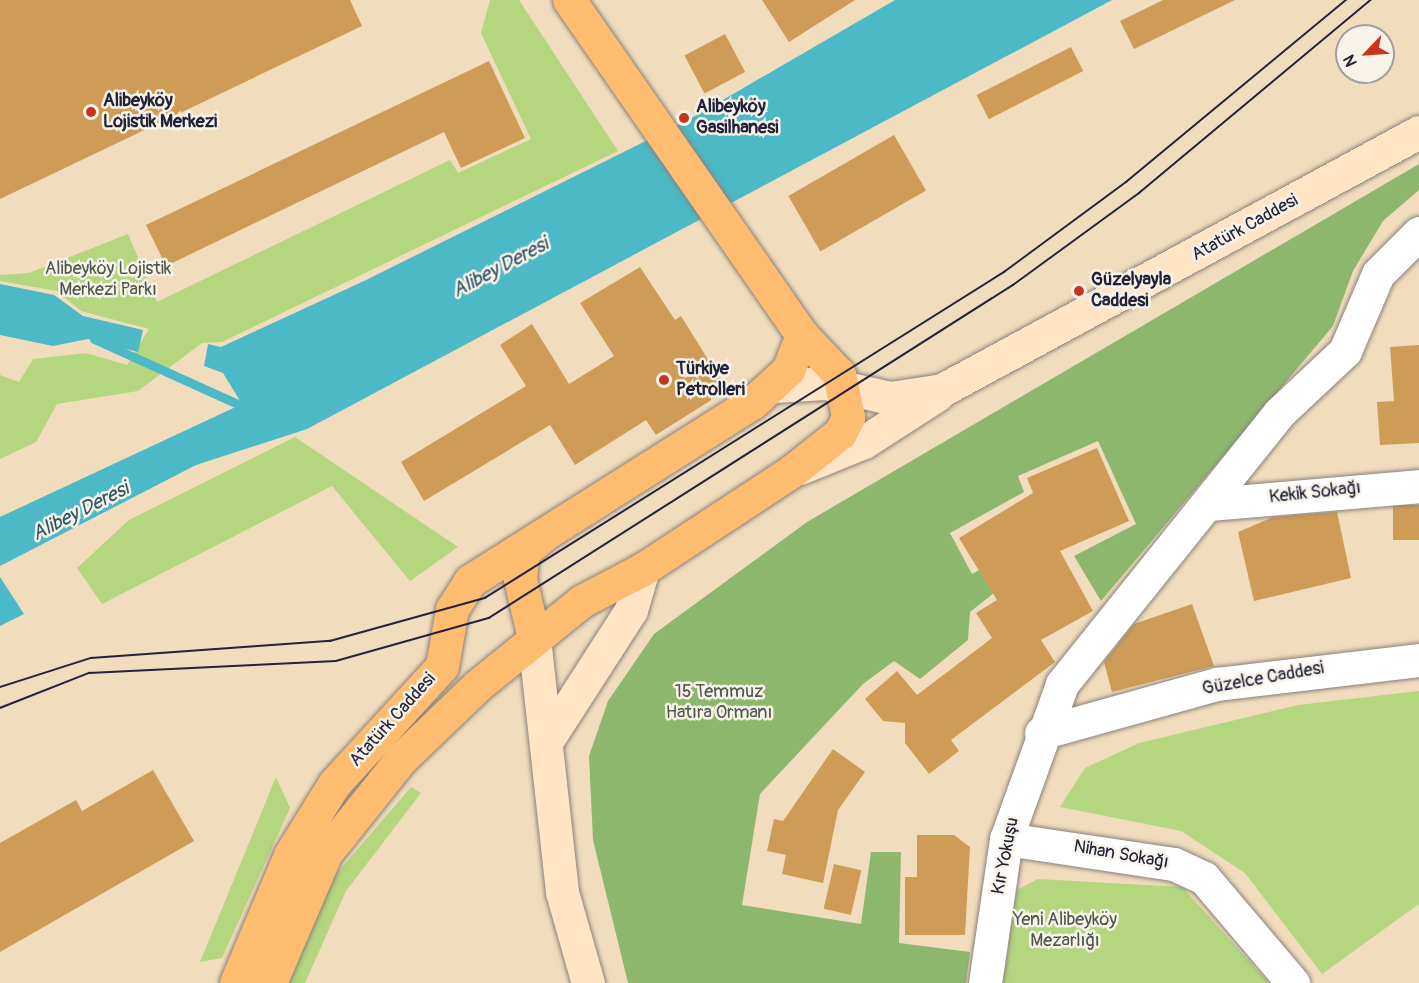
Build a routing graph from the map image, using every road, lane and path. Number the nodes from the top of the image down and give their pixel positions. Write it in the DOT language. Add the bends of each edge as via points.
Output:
graph roads {
  1 [pos="569,0"];
  2 [pos="1419,132"];
  3 [pos="1419,233"];
  4 [pos="802,335"];
  5 [pos="774,386"];
  6 [pos="846,389"];
  7 [pos="942,390"];
  8 [pos="792,471"];
  9 [pos="1419,486"];
  10 [pos="1211,504"];
  11 [pos="560,520"];
  12 [pos="643,569"];
  13 [pos="534,638"];
  14 [pos="1419,660"];
  15 [pos="1041,734"];
  16 [pos="546,742"];
  17 [pos="1006,839"];
  18 [pos="236,983"];
  19 [pos="270,983"];
  20 [pos="588,983"];
  21 [pos="985,983"];
  22 [pos="1293,983"];
  1 -- 4 [label="main road"];
  2 -- 7 [label="main road, Atatürk Caddesi"];
  3 -- 10 [label="street, Kır Yokuşu" via="1378,274 1345,351 1279,413"];
  4 -- 5 [label="main road, Atatürk Caddesi" via="795,358"];
  4 -- 6 [label="main road" via="826,355"];
  5 -- 6 [label="main road, Atatürk Caddesi" via="825,383"];
  5 -- 11 [label="main road, Atatürk Caddesi"];
  6 -- 7 [label="main road, Atatürk Caddesi" via="890,398"];
  6 -- 8 [label="main road, Atatürk Caddesi" via="849,406 840,434"];
  7 -- 8 [label="main road, Atatürk Caddesi" via="864,442"];
  8 -- 12 [label="main road, Atatürk Caddesi"];
  9 -- 10 [label="street, Kekik Sokağı"];
  10 -- 15 [label="street, Kır Yokuşu" via="1187,526 1062,684"];
  11 -- 13 [label="main road" via="523,552 523,600"];
  11 -- 18 [label="main road, Atatürk Caddesi" via="471,581 452,609 441,666 334,784 290,855"];
  12 -- 13 [label="main road, Atatürk Caddesi" via="582,601"];
  12 -- 16 [label="main road" via="631,610"];
  13 -- 16 [label="main road"];
  13 -- 19 [label="main road, Atatürk Caddesi" via="409,751 349,820 306,890"];
  14 -- 15 [label="street, Güzelce Caddesi" via="1217,684"];
  15 -- 17 [label="street, Kır Yokuşu"];
  16 -- 20 [label="main road" via="562,892"];
  17 -- 21 [label="street, Kır Yokuşu"];
  17 -- 22 [label="street, Nihan Sokağı" via="1174,864 1204,878"];
}
